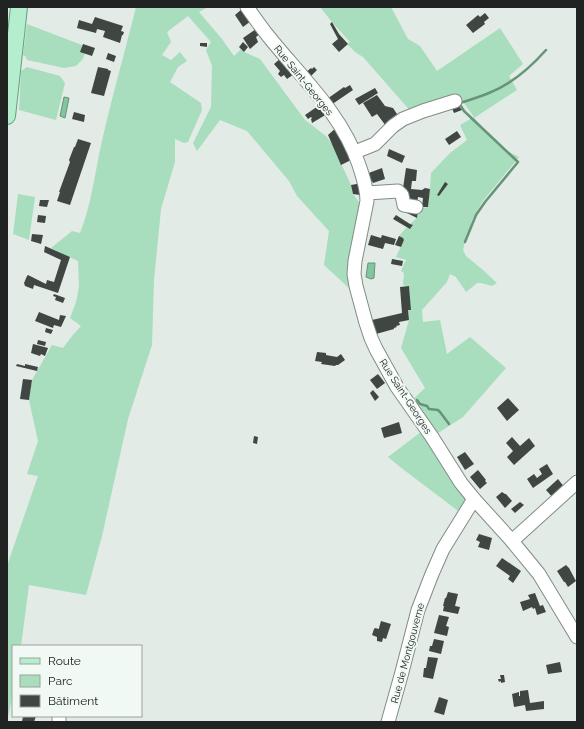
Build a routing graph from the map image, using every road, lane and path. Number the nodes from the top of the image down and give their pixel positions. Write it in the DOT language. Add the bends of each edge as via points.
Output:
graph roads {
  1 [pos="19,7"];
  2 [pos="247,7"];
  3 [pos="455,101"];
  4 [pos="7,116"];
  5 [pos="355,152"];
  6 [pos="367,193"];
  7 [pos="416,207"];
  8 [pos="577,482"];
  9 [pos="474,499"];
  10 [pos="512,541"];
  11 [pos="577,637"];
  12 [pos="388,722"];
  1 -- 4 [label="main road"];
  2 -- 5 [label="street, Rue Saint-Georges" via="269,37 325,102"];
  3 -- 5 [label="street" via="403,119 375,144"];
  5 -- 6 [label="street, Rue Saint-Georges"];
  6 -- 7 [label="street" via="398,191 402,195 404,205"];
  6 -- 9 [label="street, Rue Saint-Georges" via="366,212 354,274 371,338 397,387"];
  8 -- 10 [label="street"];
  9 -- 10 [label="street, Rue Saint-Georges"];
  9 -- 12 [label="street, Rue de Montgouverne" via="443,549 418,610"];
  10 -- 11 [label="street, Rue Saint-Georges" via="539,574"];
}
